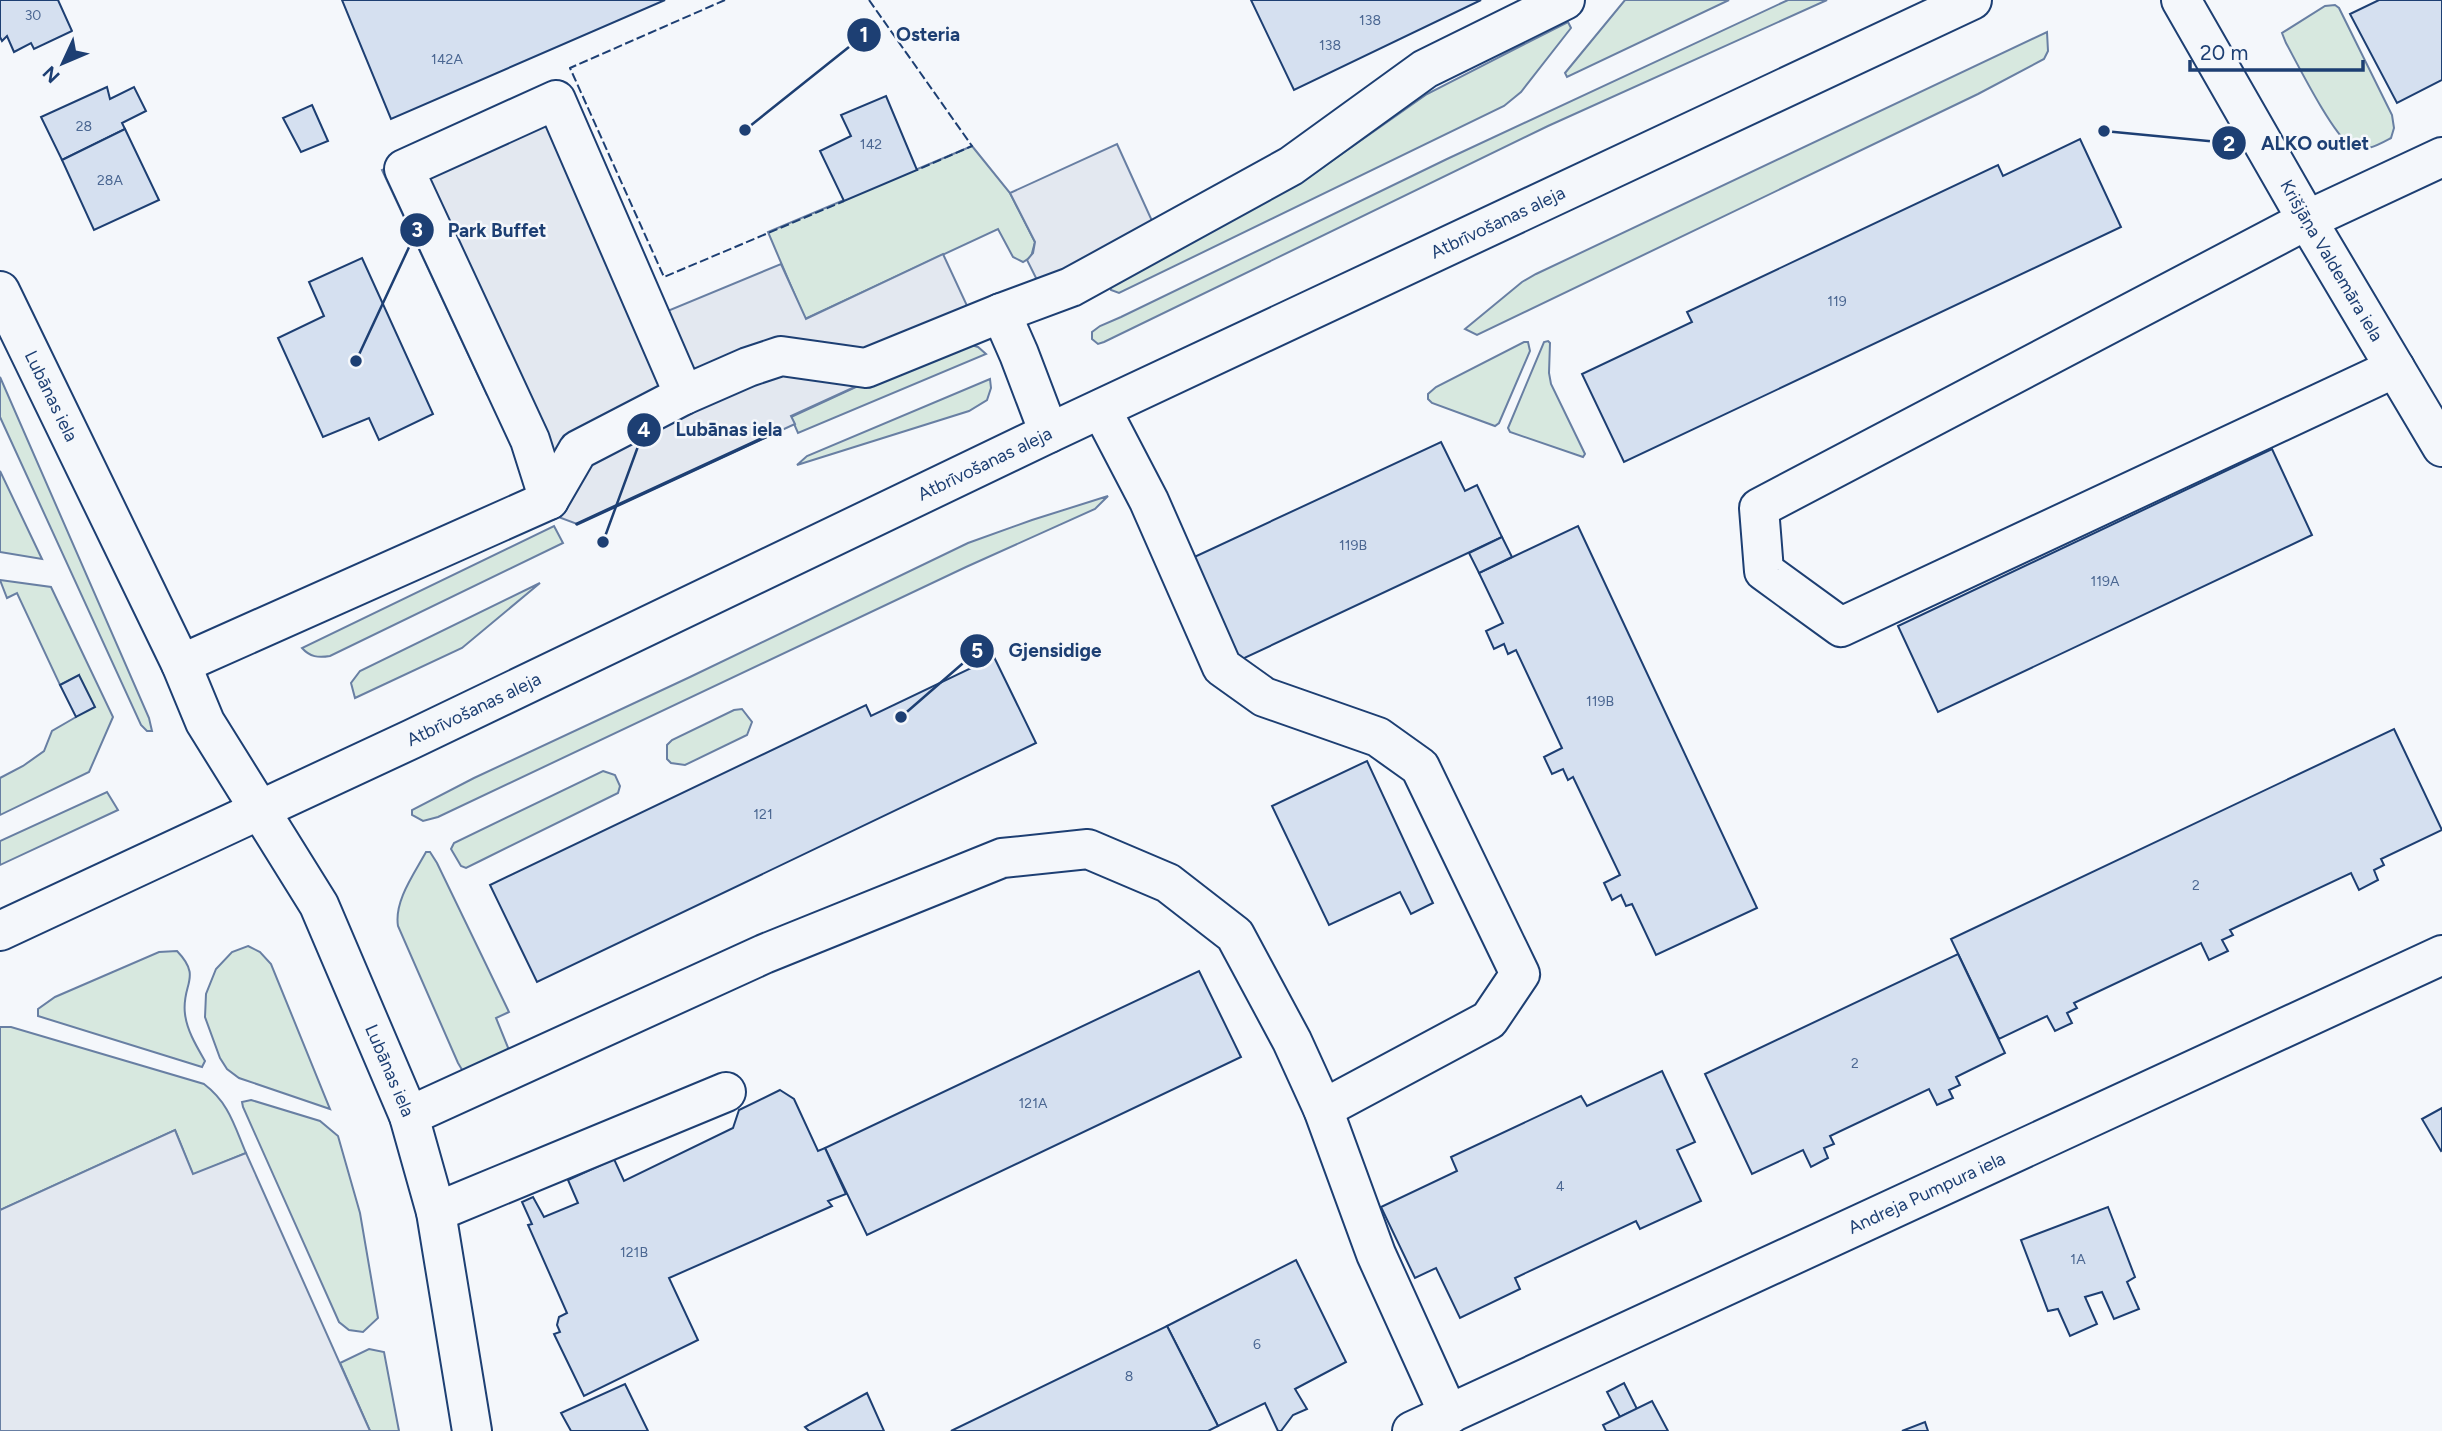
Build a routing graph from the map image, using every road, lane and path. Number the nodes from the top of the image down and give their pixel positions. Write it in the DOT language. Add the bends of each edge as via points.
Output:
graph roads {
  1 [pos="1564,0"];
  2 [pos="1972,0"];
  3 [pos="2181,0"];
  4 [pos="2442,157"];
  5 [pos="2307,220"];
  6 [pos="0,291"];
  7 [pos="1001,313"];
  8 [pos="2395,368"];
  9 [pos="684,395"];
  10 [pos="2430,403"];
  11 [pos="1101,409"];
  12 [pos="1049,433"];
  13 [pos="2442,447"];
  14 [pos="549,499"];
  15 [pos="181,664"];
  16 [pos="260,810"];
  17 [pos="0,931"];
  18 [pos="2442,955"];
  19 [pos="726,1092"];
  20 [pos="1323,1109"];
  21 [pos="409,1116"];
  22 [pos="436,1212"];
  23 [pos="1449,1415"];
  24 [pos="472,1431"];
  25 [pos="1412,1431"];
  1 -- 7 [label="street" via="1424,69 1279,173 1071,287"];
  2 -- 11 [label="street, Atbrīvošanas aleja"];
  3 -- 5 [label="street, Krišjāņa Valdemāra iela"];
  4 -- 5 [label="street"];
  5 -- 8 [label="street, Krišjāņa Valdemāra iela"];
  5 -- 8 [label="street" via="1759,508 1763,571 1841,627"];
  6 -- 15 [label="street, Lubānas iela"];
  7 -- 9 [label="street" via="866,368 782,356"];
  7 -- 12 [label="street"];
  8 -- 10 [label="street, Krišjāņa Valdemāra iela"];
  9 -- 14 [label="street" via="578,450"];
  9 -- 14 [label="street" via="556,100 404,169 530,440"];
  10 -- 13 [label="street, Krišjāņa Valdemāra iela"];
  11 -- 12 [label="street, Atbrīvošanas aleja"];
  11 -- 20 [label="street" via="1149,501 1222,667 1264,697 1378,737 1420,767 1520,974 1489,1020"];
  12 -- 16 [label="street, Atbrīvošanas aleja"];
  14 -- 15 [label="street"];
  15 -- 16 [label="street, Lubānas iela" via="205,723"];
  16 -- 17 [label="street, Atbrīvošanas aleja"];
  16 -- 21 [label="street, Lubānas iela" via="319,905"];
  18 -- 23 [label="street, Andreja Pumpura iela"];
  19 -- 22 [label="street"];
  20 -- 21 [label="street" via="1235,935 1168,883 1088,849 1002,858 764,954"];
  20 -- 23 [label="street" via="1376,1254"];
  21 -- 22 [label="street, Lubānas iela"];
  22 -- 24 [label="street, Lubānas iela"];
  23 -- 25 [label="street, Andreja Pumpura iela"];
}
